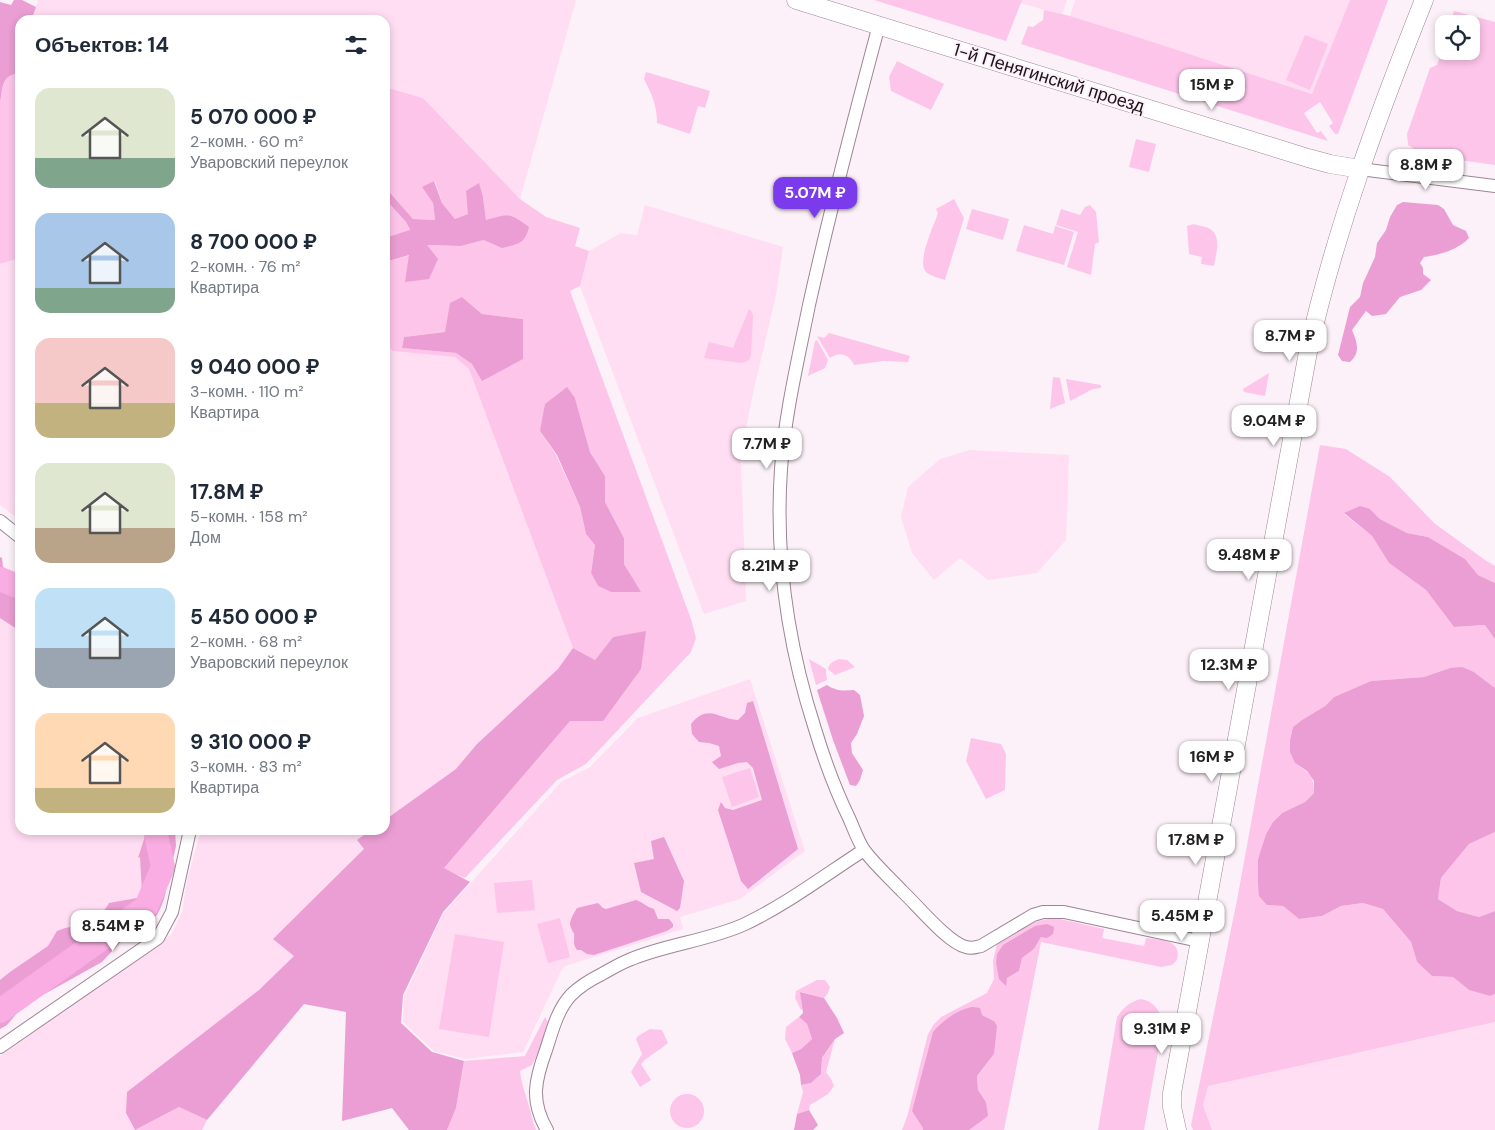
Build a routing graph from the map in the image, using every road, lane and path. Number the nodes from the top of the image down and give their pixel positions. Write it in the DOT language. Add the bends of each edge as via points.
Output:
graph roads {
  1 [pos="796,0"];
  2 [pos="1424,0"];
  3 [pos="879,25"];
  4 [pos="1360,170"];
  5 [pos="1495,186"];
  6 [pos="0,521"];
  7 [pos="15,533"];
  8 [pos="189,835"];
  9 [pos="864,850"];
  10 [pos="1199,941"];
  11 [pos="0,1047"];
  12 [pos="1176,1124"];
  13 [pos="547,1130"];
  1 -- 3 [label="main road, 1-й Пенягинский проезд"];
  2 -- 4 [label="main road"];
  3 -- 4 [label="main road, 1-й Пенягинский проезд" via="1308,158"];
  3 -- 9 [label="street" via="823,241 796,364 781,472 783,583 796,658 825,761"];
  4 -- 5 [label="street"];
  4 -- 10 [label="main road" via="1308,352"];
  6 -- 7 [label="street"];
  8 -- 11 [label="street" via="172,912 158,938"];
  9 -- 10 [label="street" via="933,922 965,947 981,946 1033,915 1053,911"];
  9 -- 13 [label="street" via="745,924 628,960 582,984 560,1011 538,1070 537,1108"];
  10 -- 12 [label="main road" via="1172,1093"];
}
